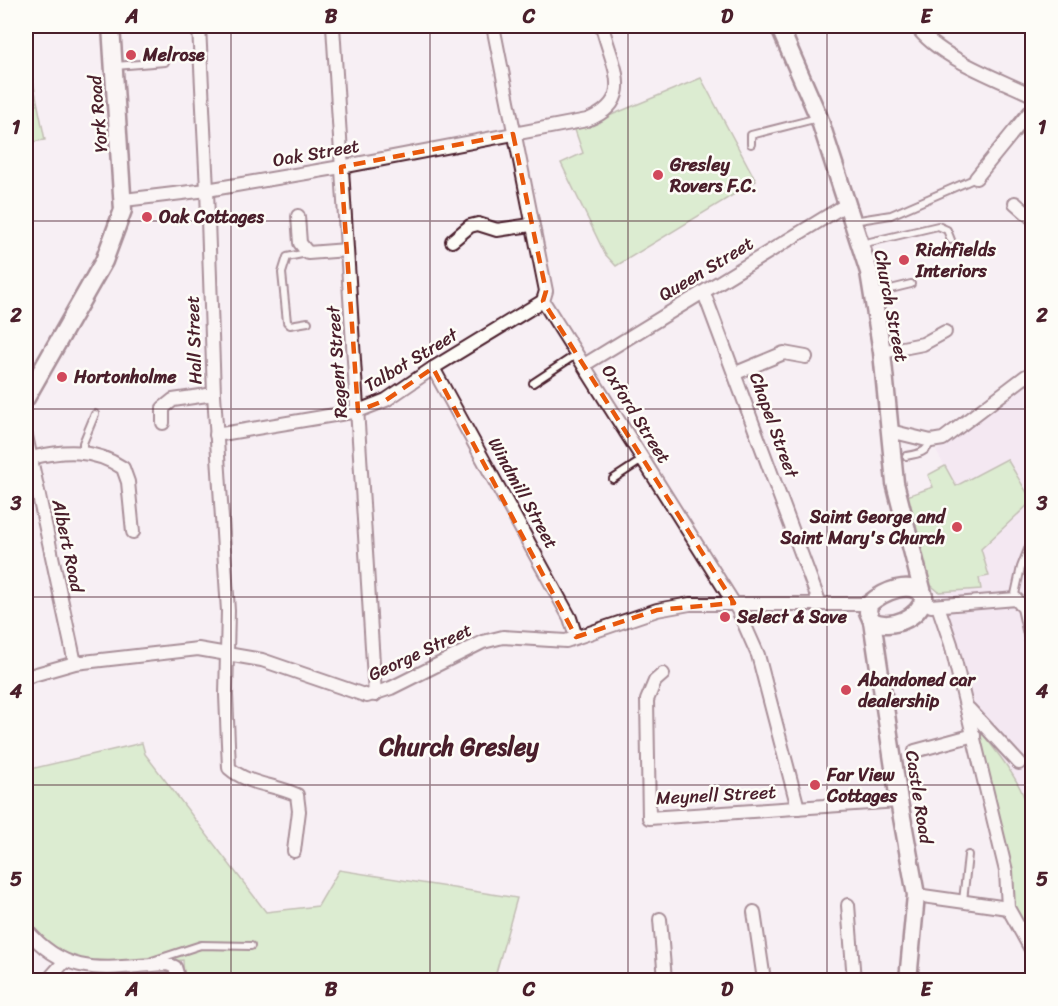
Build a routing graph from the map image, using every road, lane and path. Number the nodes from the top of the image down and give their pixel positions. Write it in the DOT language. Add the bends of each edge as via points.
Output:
graph roads {
  1 [pos="111,26"];
  2 [pos="199,26"];
  3 [pos="333,26"];
  4 [pos="493,26"];
  5 [pos="602,26"];
  6 [pos="779,26"];
  7 [pos="916,26"];
  8 [pos="165,62"];
  9 [pos="114,66"];
  10 [pos="1032,95"];
  11 [pos="1032,112"];
  12 [pos="819,118"];
  13 [pos="513,134"];
  14 [pos="751,144"];
  15 [pos="342,167"];
  16 [pos="976,178"];
  17 [pos="207,190"];
  18 [pos="124,200"];
  19 [pos="1014,203"];
  20 [pos="847,204"];
  21 [pos="298,216"];
  22 [pos="1032,218"];
  23 [pos="853,221"];
  24 [pos="531,225"];
  25 [pos="951,240"];
  26 [pos="452,241"];
  27 [pos="860,244"];
  28 [pos="347,250"];
  29 [pos="308,253"];
  30 [pos="911,284"];
  31 [pos="704,293"];
  32 [pos="873,293"];
  33 [pos="543,301"];
  34 [pos="308,322"];
  35 [pos="945,332"];
  36 [pos="882,352"];
  37 [pos="806,357"];
  38 [pos="580,359"];
  39 [pos="432,368"];
  40 [pos="736,373"];
  41 [pos="1032,380"];
  42 [pos="533,383"];
  43 [pos="214,394"];
  44 [pos="26,399"];
  45 [pos="358,411"];
  46 [pos="95,414"];
  47 [pos="163,423"];
  48 [pos="890,431"];
  49 [pos="216,435"];
  50 [pos="26,436"];
  51 [pos="931,441"];
  52 [pos="83,452"];
  53 [pos="906,456"];
  54 [pos="31,458"];
  55 [pos="642,460"];
  56 [pos="614,479"];
  57 [pos="133,532"];
  58 [pos="1032,539"];
  59 [pos="916,569"];
  60 [pos="903,588"];
  61 [pos="1014,600"];
  62 [pos="734,603"];
  63 [pos="928,603"];
  64 [pos="820,604"];
  65 [pos="869,604"];
  66 [pos="872,621"];
  67 [pos="576,637"];
  68 [pos="1032,644"];
  69 [pos="228,652"];
  70 [pos="75,663"];
  71 [pos="663,674"];
  72 [pos="26,677"];
  73 [pos="375,695"];
  74 [pos="967,706"];
  75 [pos="974,735"];
  76 [pos="915,751"];
  77 [pos="1019,763"];
  78 [pos="899,801"];
  79 [pos="798,808"];
  80 [pos="294,850"];
  81 [pos="968,855"];
  82 [pos="916,895"];
  83 [pos="963,902"];
  84 [pos="848,905"];
  85 [pos="1008,908"];
  86 [pos="754,912"];
  87 [pos="660,919"];
  88 [pos="26,929"];
  89 [pos="251,946"];
  90 [pos="1032,951"];
  91 [pos="64,962"];
  92 [pos="141,966"];
  93 [pos="48,981"];
  94 [pos="179,981"];
  95 [pos="665,981"];
  96 [pos="764,981"];
  97 [pos="854,981"];
  98 [pos="908,981"];
  1 -- 9 [label="street, York Road"];
  2 -- 17 [label="street, Hall Street"];
  3 -- 15 [label="street, Regent Street"];
  4 -- 13 [label="street"];
  5 -- 13 [label="street, Oak Street" via="617,83 616,101 587,120"];
  6 -- 12 [label="street, Church Street"];
  7 -- 10 [label="street" via="925,38 949,54"];
  8 -- 9 [label="lane"];
  9 -- 18 [label="street, York Road"];
  11 -- 16 [label="street"];
  12 -- 14 [label="lane" via="752,135"];
  12 -- 20 [label="street, Church Street"];
  13 -- 15 [label="street, Oak Street"];
  13 -- 24 [label="street"];
  15 -- 17 [label="street, Oak Street"];
  15 -- 28 [label="street, Regent Street"];
  16 -- 23 [label="lane" via="891,215"];
  17 -- 18 [label="street, Oak Street"];
  17 -- 43 [label="street, Hall Street"];
  18 -- 44 [label="street, York Road" via="104,261"];
  19 -- 22 [label="street"];
  20 -- 23 [label="street, Church Street"];
  20 -- 31 [label="street, Queen Street"];
  21 -- 29 [label="street" via="300,243"];
  23 -- 27 [label="street, Church Street"];
  24 -- 26 [label="street" via="497,230 478,224"];
  24 -- 33 [label="street" via="546,291"];
  25 -- 27 [label="lane" via="938,225"];
  27 -- 32 [label="street, Church Street"];
  28 -- 29 [label="street"];
  28 -- 45 [label="street, Regent Street"];
  29 -- 34 [label="lane" via="287,257 282,273 287,322"];
  30 -- 32 [label="lane"];
  31 -- 38 [label="street, Queen Street"];
  31 -- 40 [label="street, Chapel Street"];
  32 -- 36 [label="street, Church Street"];
  33 -- 38 [label="street, Oxford Street"];
  33 -- 39 [label="street, Talbot Street"];
  35 -- 36 [label="street" via="923,344"];
  36 -- 48 [label="street, Church Street"];
  37 -- 40 [label="street" via="784,353"];
  38 -- 42 [label="lane"];
  38 -- 55 [label="street, Oxford Street"];
  39 -- 45 [label="street, Talbot Street" via="386,400"];
  39 -- 67 [label="street, Windmill Street" via="565,608"];
  40 -- 64 [label="street, Chapel Street"];
  41 -- 51 [label="street" via="1026,376 943,439"];
  43 -- 47 [label="street" via="173,400 163,408"];
  43 -- 49 [label="street, Hall Street"];
  45 -- 49 [label="street, Talbot Street"];
  45 -- 73 [label="street, Regent Street"];
  46 -- 52 [label="lane"];
  48 -- 51 [label="street"];
  48 -- 59 [label="street, Church Street" via="895,483"];
  49 -- 69 [label="street, Hall Street"];
  50 -- 54 [label="street, Albert Road"];
  51 -- 53 [label="lane" via="921,453"];
  52 -- 54 [label="street" via="64,451"];
  52 -- 57 [label="street" via="123,468"];
  54 -- 70 [label="street, Albert Road"];
  55 -- 56 [label="lane"];
  55 -- 62 [label="street, Oxford Street"];
  58 -- 61 [label="lane"];
  59 -- 60 [label="street"];
  59 -- 63 [label="street, Church Street"];
  60 -- 63 [label="street" via="913,586"];
  60 -- 65 [label="street"];
  61 -- 63 [label="street"];
  61 -- 68 [label="street" via="1024,608"];
  62 -- 64 [label="street, George Street"];
  62 -- 67 [label="street, George Street" via="657,610"];
  62 -- 79 [label="street, Oxford Street" via="758,655"];
  63 -- 66 [label="street" via="905,620 879,624"];
  63 -- 74 [label="street" via="951,644"];
  64 -- 65 [label="street, George Street"];
  65 -- 66 [label="street, Castle Road"];
  66 -- 78 [label="street, Castle Road"];
  67 -- 73 [label="street, George Street" via="551,642 503,637 483,642"];
  69 -- 70 [label="street, George Street" via="179,649"];
  69 -- 73 [label="street, George Street" via="282,666 360,696"];
  69 -- 80 [label="street, Hall Street" via="229,768 241,779 280,787 297,795"];
  70 -- 72 [label="street, George Street"];
  71 -- 79 [label="street, Meynell Street" via="647,700 649,818"];
  74 -- 75 [label="street"];
  74 -- 77 [label="street"];
  75 -- 76 [label="street"];
  75 -- 85 [label="street" via="1006,871"];
  78 -- 79 [label="street, Meynell Street"];
  78 -- 82 [label="street, Castle Road"];
  81 -- 83 [label="lane"];
  82 -- 83 [label="street"];
  82 -- 98 [label="street, Castle Road"];
  83 -- 85 [label="street"];
  84 -- 97 [label="street"];
  85 -- 90 [label="street"];
  86 -- 96 [label="street"];
  87 -- 95 [label="street"];
  88 -- 91 [label="street" via="38,944"];
  89 -- 92 [label="lane" via="201,945"];
  91 -- 92 [label="street" via="96,968"];
  91 -- 93 [label="street"];
  92 -- 94 [label="street" via="175,967"];
}
